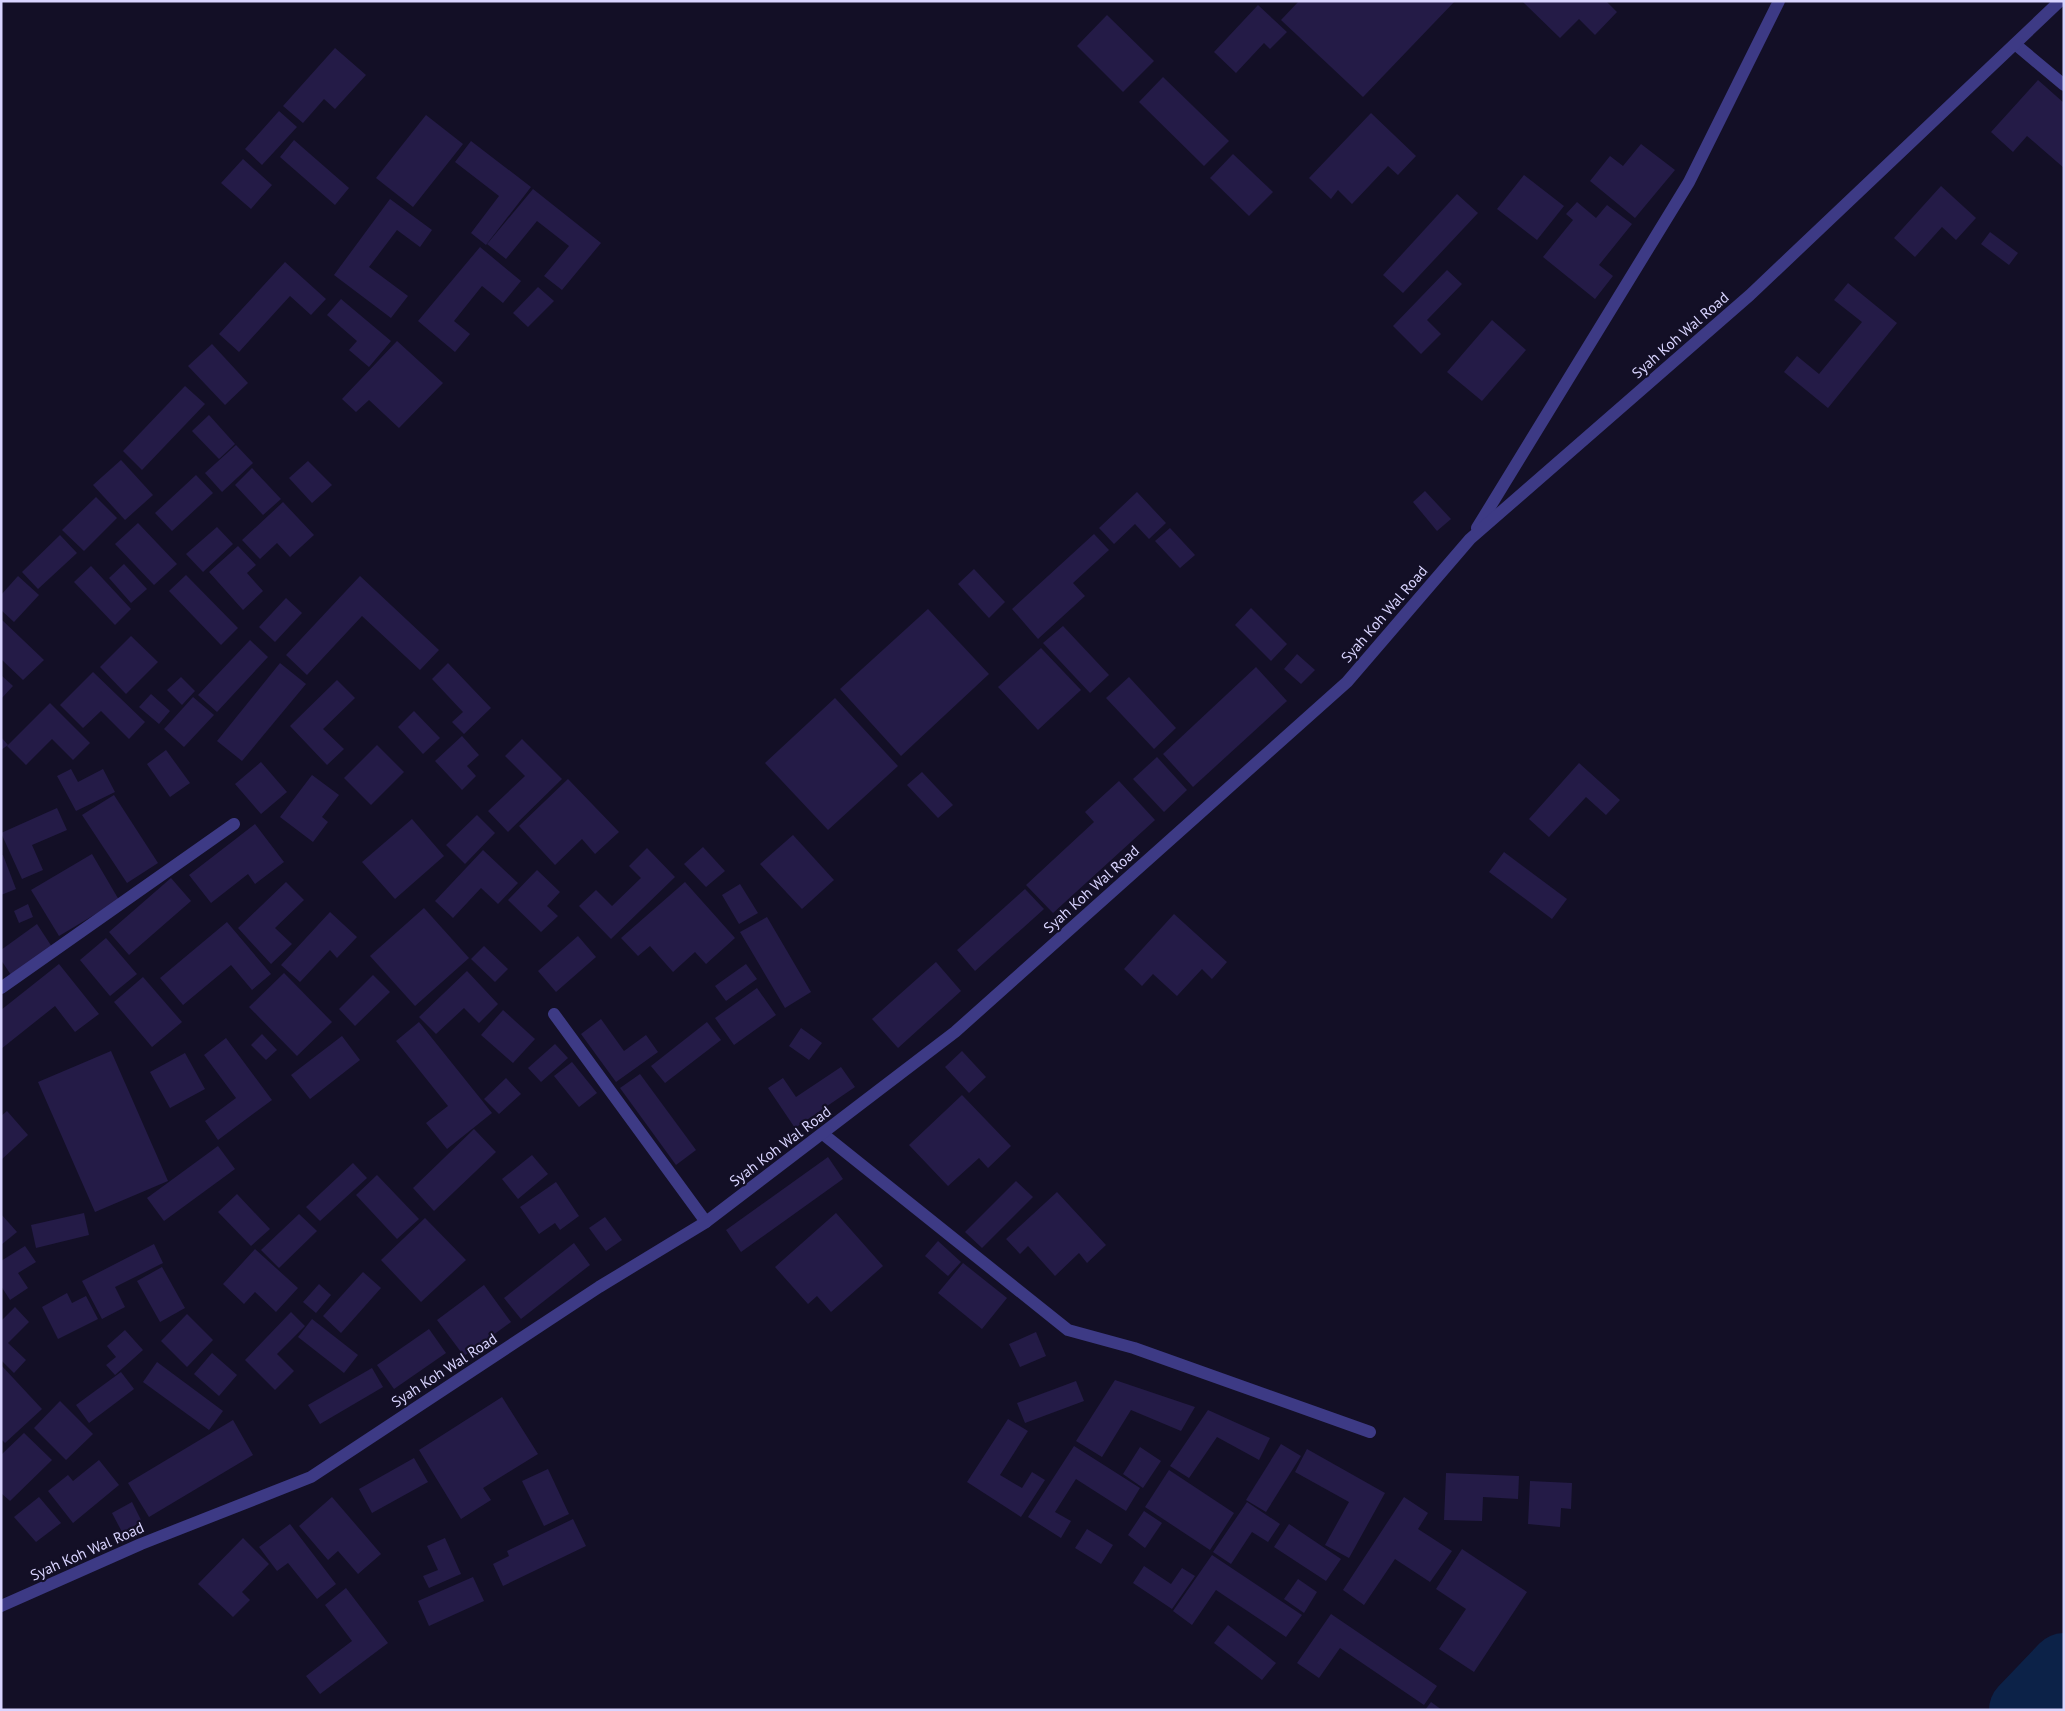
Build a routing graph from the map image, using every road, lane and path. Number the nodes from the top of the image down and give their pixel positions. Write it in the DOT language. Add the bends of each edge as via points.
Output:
graph roads {
  1 [pos="1779,1"];
  2 [pos="2060,1"];
  3 [pos="2015,44"];
  4 [pos="2064,85"];
  5 [pos="1470,539"];
  6 [pos="234,824"];
  7 [pos="1,988"];
  8 [pos="554,1014"];
  9 [pos="824,1134"];
  10 [pos="706,1222"];
  11 [pos="1370,1432"];
  12 [pos="1,1606"];
  1 -- 5 [label="street" via="1689,182"];
  2 -- 3 [label="street, Syah Koh Wal Road"];
  3 -- 4 [label="street"];
  3 -- 5 [label="street, Syah Koh Wal Road" via="1750,295"];
  5 -- 9 [label="street, Syah Koh Wal Road" via="1347,682 955,1032"];
  6 -- 7 [label="street"];
  8 -- 10 [label="street"];
  9 -- 10 [label="street, Syah Koh Wal Road"];
  9 -- 11 [label="street" via="1068,1330 1134,1348"];
  10 -- 12 [label="street, Syah Koh Wal Road" via="599,1287 311,1477 141,1544"];
}
